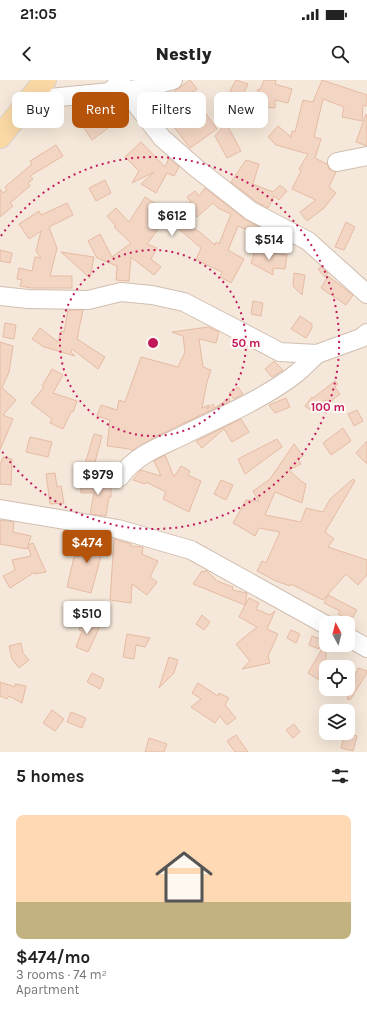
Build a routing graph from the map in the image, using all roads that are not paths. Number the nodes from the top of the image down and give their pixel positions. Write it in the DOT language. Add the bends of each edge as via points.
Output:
graph roads {
  1 [pos="45,80"];
  2 [pos="173,80"];
  3 [pos="119,88"];
  4 [pos="36,92"];
  5 [pos="64,95"];
  6 [pos="12,122"];
  7 [pos="0,137"];
  8 [pos="367,156"];
  9 [pos="337,162"];
  10 [pos="367,294"];
  11 [pos="0,296"];
  12 [pos="365,338"];
  13 [pos="317,354"];
  14 [pos="120,477"];
  15 [pos="0,509"];
  16 [pos="319,621"];
  17 [pos="355,641"];
  18 [pos="367,648"];
  1 -- 4 [label="main road"];
  2 -- 3 [label="street" via="144,88"];
  3 -- 5 [label="street"];
  3 -- 10 [label="street" via="162,138 195,167 251,211 308,241"];
  6 -- 7 [label="main road"];
  8 -- 9 [label="street"];
  11 -- 13 [label="street" via="88,300 121,292 152,295 184,302 280,352"];
  12 -- 13 [label="street"];
  13 -- 14 [label="street" via="284,382 213,421 140,456 128,465"];
  15 -- 16 [label="street" via="118,529 191,550"];
  17 -- 18 [label="street"];
}
